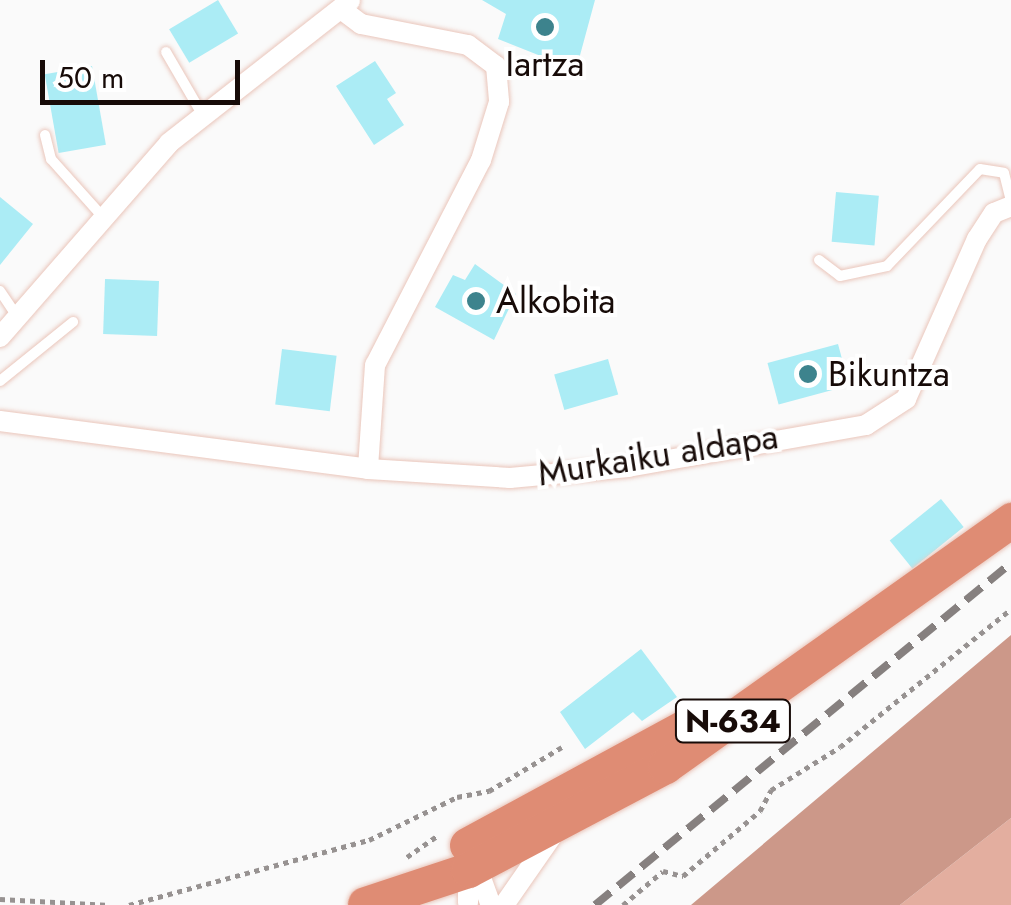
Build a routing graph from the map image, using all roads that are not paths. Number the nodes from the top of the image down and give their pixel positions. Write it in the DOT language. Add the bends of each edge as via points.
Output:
graph roads {
  1 [pos="346,5"];
  2 [pos="166,52"];
  3 [pos="202,114"];
  4 [pos="45,135"];
  5 [pos="1011,204"];
  6 [pos="102,216"];
  7 [pos="819,260"];
  8 [pos="0,291"];
  9 [pos="16,316"];
  10 [pos="73,322"];
  11 [pos="1,334"];
  12 [pos="0,381"];
  13 [pos="0,421"];
  14 [pos="368,469"];
  15 [pos="1011,520"];
  16 [pos="556,812"];
  17 [pos="414,873"];
  18 [pos="468,893"];
  19 [pos="364,904"];
  20 [pos="492,905"];
  21 [pos="504,905"];
  1 -- 3 [label="street"];
  1 -- 14 [label="street" via="361,24 468,45 496,66 499,102 481,160 375,365"];
  2 -- 3 [label="lane"];
  3 -- 6 [label="street"];
  4 -- 6 [label="lane" via="51,159"];
  5 -- 7 [label="lane" via="1004,173 980,169 888,266 840,276"];
  5 -- 14 [label="street, Murkaiku aldapa" via="988,220 912,390 878,421 588,472 510,478"];
  6 -- 9 [label="street"];
  8 -- 9 [label="lane"];
  9 -- 11 [label="street"];
  10 -- 12 [label="lane"];
  13 -- 14 [label="street, Murkaiku aldapa"];
  15 -- 16 [label="highway, N-634" via="842,643"];
  16 -- 17 [label="highway, N-634"];
  16 -- 18 [label="highway, N-634" via="486,848"];
  16 -- 21 [label="street"];
  17 -- 18 [label="highway, N-634"];
  17 -- 19 [label="highway, N-634"];
  18 -- 20 [label="street" via="481,878"];
}
